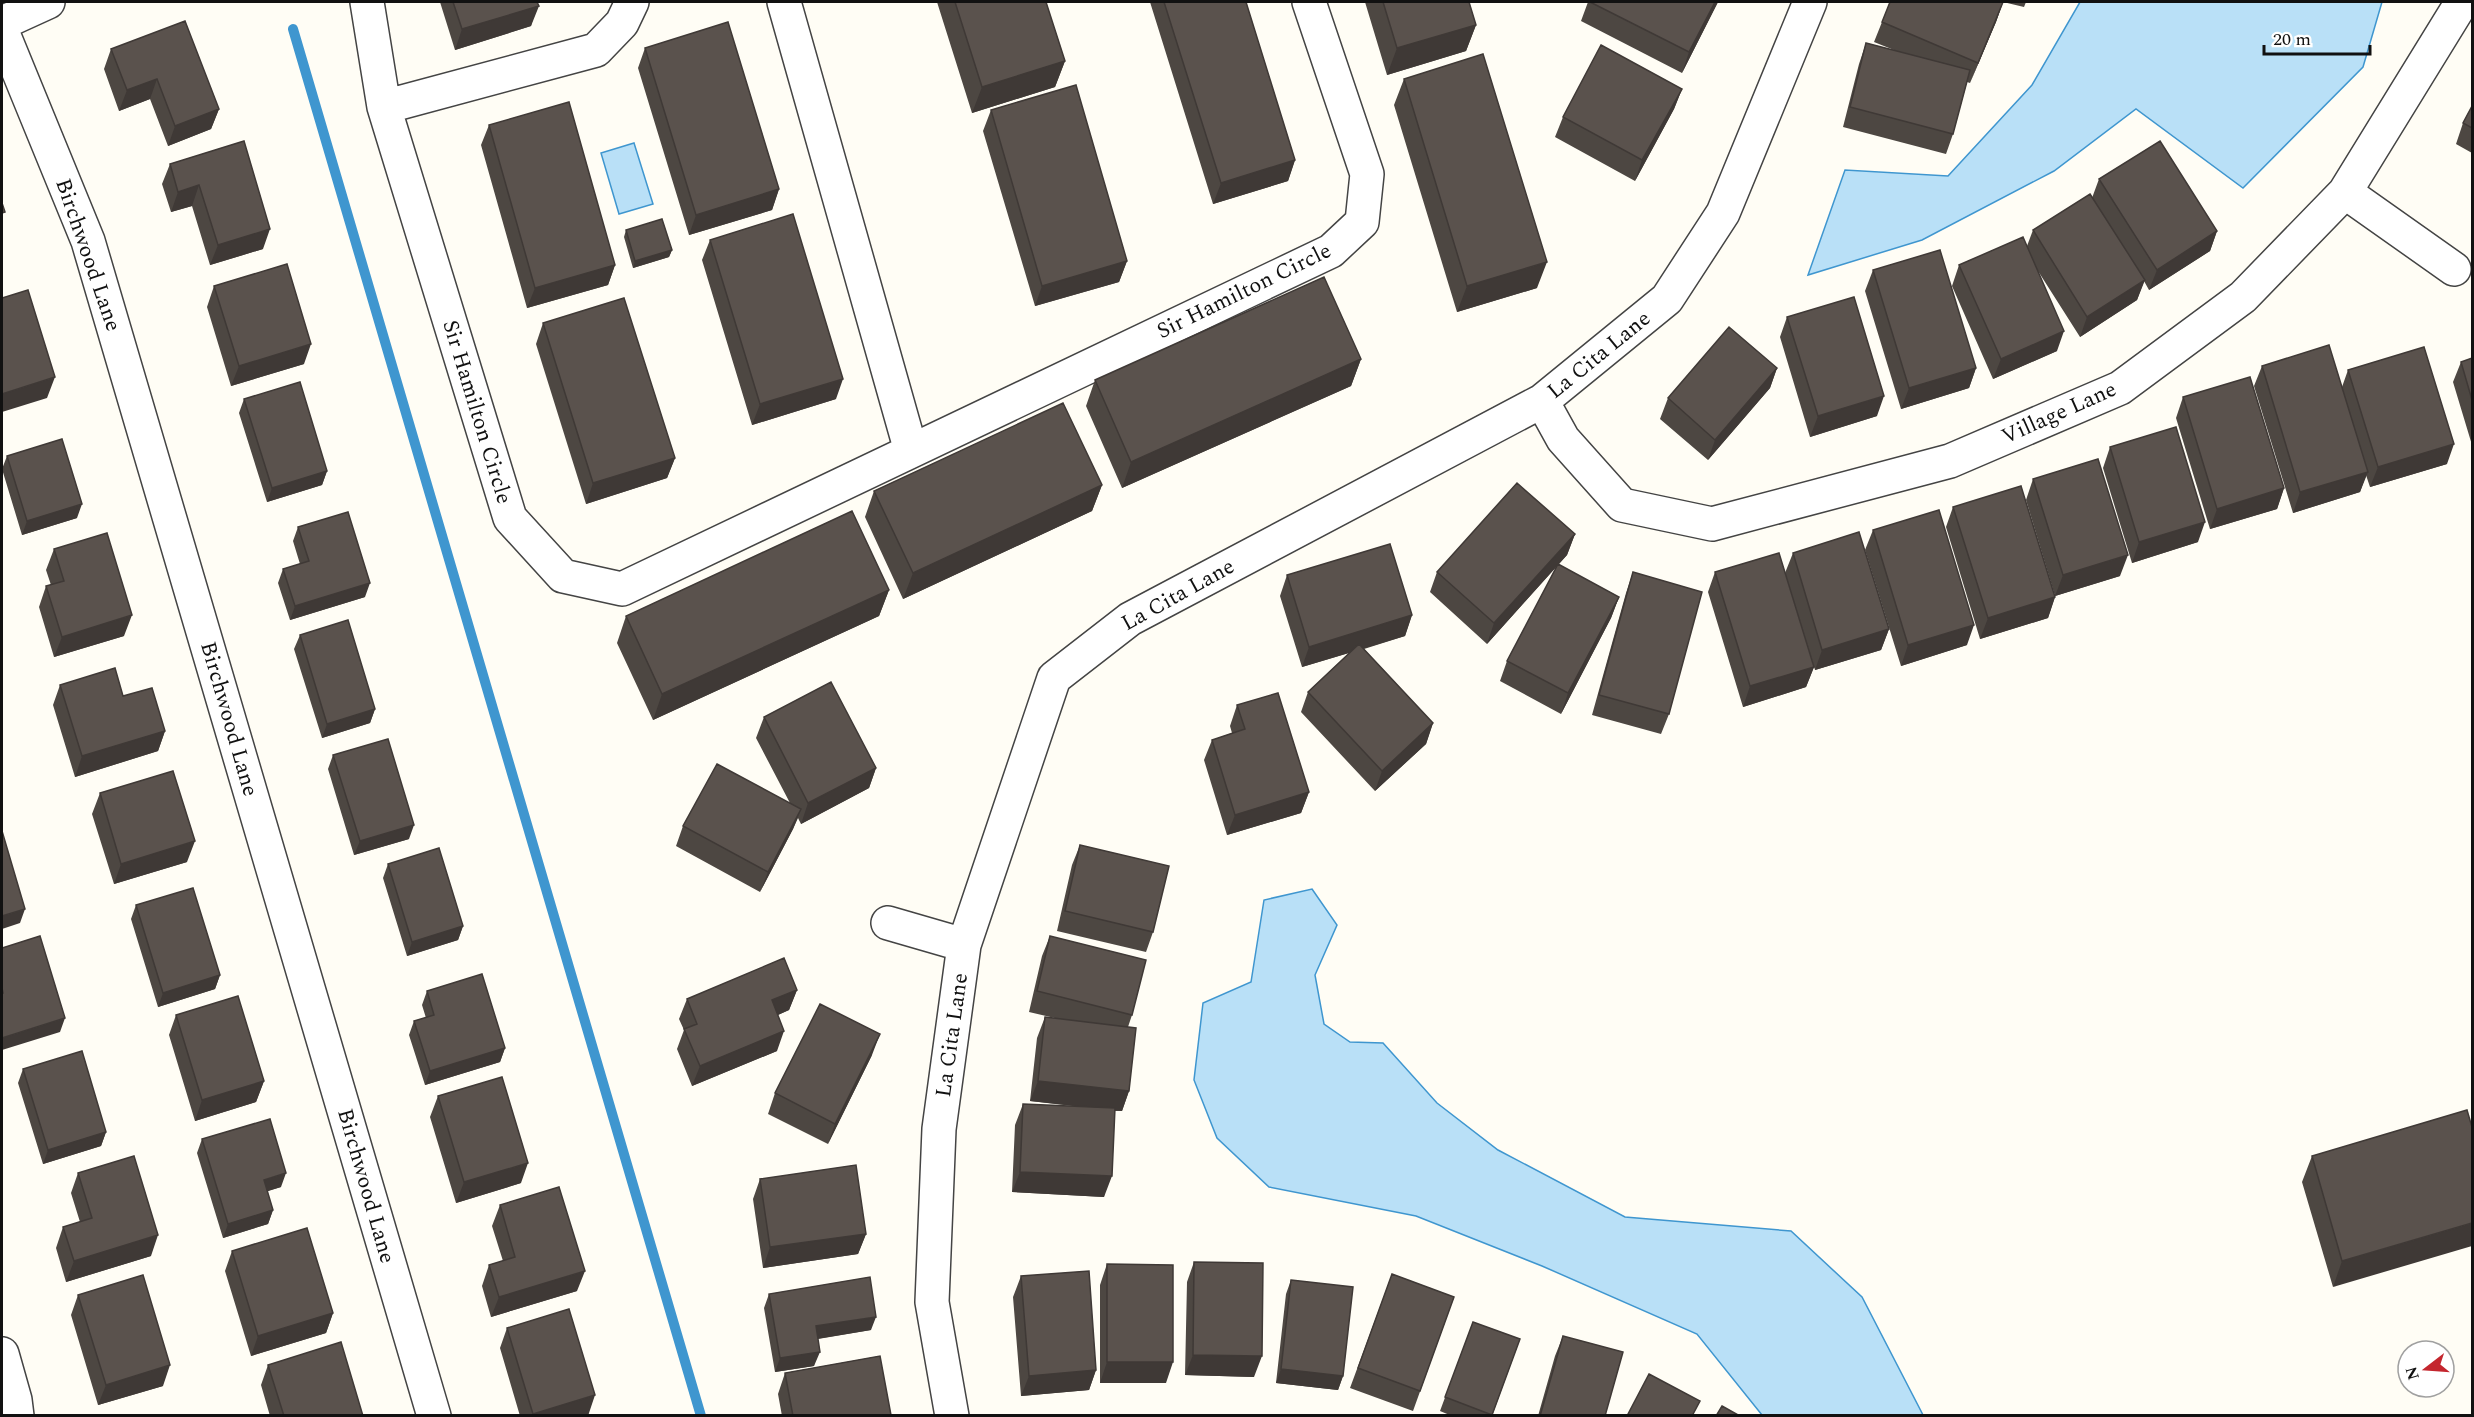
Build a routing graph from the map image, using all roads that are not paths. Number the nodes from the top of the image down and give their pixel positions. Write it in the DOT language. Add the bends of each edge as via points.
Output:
graph roads {
  1 [pos="48,2"];
  2 [pos="367,2"];
  3 [pos="632,2"];
  4 [pos="784,2"];
  5 [pos="1309,2"];
  6 [pos="1810,2"];
  7 [pos="2462,2"];
  8 [pos="2,23"];
  9 [pos="2,31"];
  10 [pos="384,107"];
  11 [pos="2345,192"];
  12 [pos="2454,269"];
  13 [pos="1542,401"];
  14 [pos="911,451"];
  15 [pos="888,923"];
  16 [pos="964,945"];
  17 [pos="2,1354"];
  18 [pos="17,1416"];
  19 [pos="434,1416"];
  20 [pos="952,1416"];
  1 -- 8 [label="street"];
  2 -- 10 [label="street, Sir Hamilton Circle"];
  3 -- 10 [label="street" via="621,23 596,51"];
  4 -- 14 [label="street"];
  5 -- 14 [label="street, Sir Hamilton Circle" via="1367,174 1362,222 1331,251"];
  6 -- 13 [label="street, La Cita Lane" via="1723,213 1667,299"];
  7 -- 11 [label="street, Village Lane"];
  9 -- 19 [label="street, Birchwood Lane" via="88,241"];
  10 -- 14 [label="street, Sir Hamilton Circle" via="510,518 563,576 622,589"];
  11 -- 12 [label="street"];
  11 -- 13 [label="street, Village Lane" via="2243,297 2120,388 1950,461 1712,524 1623,506 1563,439"];
  13 -- 16 [label="street, La Cita Lane" via="1130,619 1054,678"];
  15 -- 16 [label="street"];
  16 -- 20 [label="street, La Cita Lane" via="939,1129 932,1302"];
  17 -- 18 [label="street"];
}
